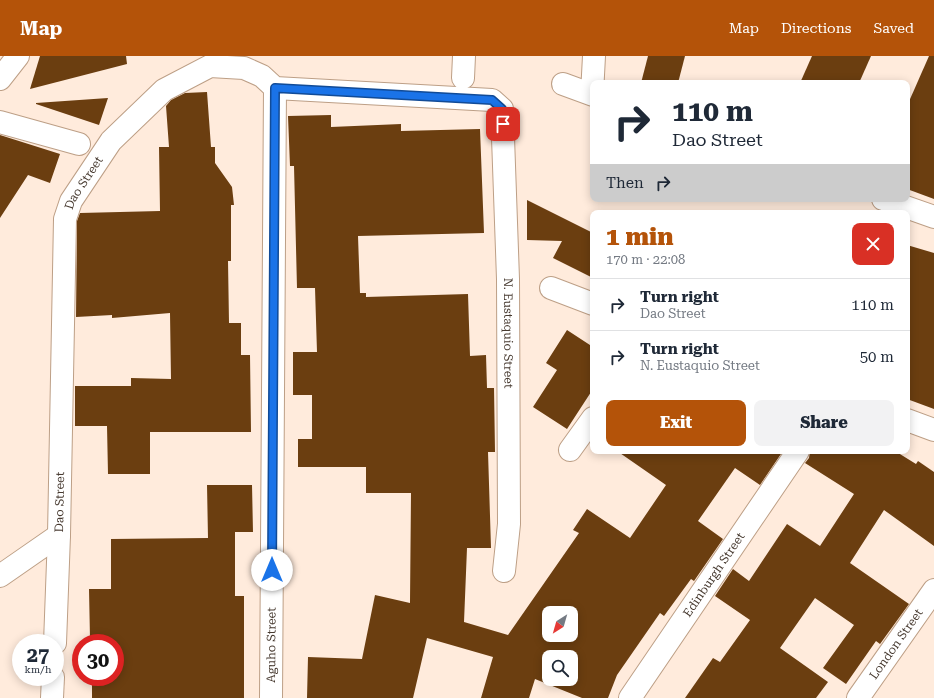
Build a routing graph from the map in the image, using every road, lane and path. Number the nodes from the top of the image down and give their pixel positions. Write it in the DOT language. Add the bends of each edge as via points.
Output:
graph roads {
  1 [pos="18,56"];
  2 [pos="464,56"];
  3 [pos="594,56"];
  4 [pos="463,78"];
  5 [pos="0,79"];
  6 [pos="593,80"];
  7 [pos="563,84"];
  8 [pos="275,88"];
  9 [pos="590,93"];
  10 [pos="0,122"];
  11 [pos="79,144"];
  12 [pos="892,202"];
  13 [pos="934,217"];
  14 [pos="551,288"];
  15 [pos="590,303"];
  16 [pos="910,421"];
  17 [pos="590,422"];
  18 [pos="934,430"];
  19 [pos="570,450"];
  20 [pos="796,454"];
  21 [pos="60,535"];
  22 [pos="504,571"];
  23 [pos="0,576"];
  24 [pos="934,590"];
  25 [pos="55,634"];
  26 [pos="53,686"];
  27 [pos="52,698"];
  28 [pos="271,698"];
  29 [pos="630,698"];
  30 [pos="858,698"];
  1 -- 5 [label="street"];
  2 -- 4 [label="street"];
  3 -- 6 [label="street"];
  7 -- 9 [label="street"];
  8 -- 21 [label="street, Dao Street" via="262,76 244,68 210,66 164,90 111,141 71,201 65,219"];
  8 -- 22 [label="street, N. Eustaquio Street" via="492,100 502,109 508,271 509,524"];
  8 -- 28 [label="street, Aguho Street"];
  10 -- 11 [label="street"];
  12 -- 13 [label="street"];
  14 -- 15 [label="street"];
  16 -- 18 [label="street"];
  17 -- 19 [label="street"];
  20 -- 29 [label="street, Edinburgh Street"];
  21 -- 23 [label="street"];
  21 -- 25 [label="street, Dao Street"];
  24 -- 30 [label="street, London Street"];
  26 -- 27 [label="street"];
}
